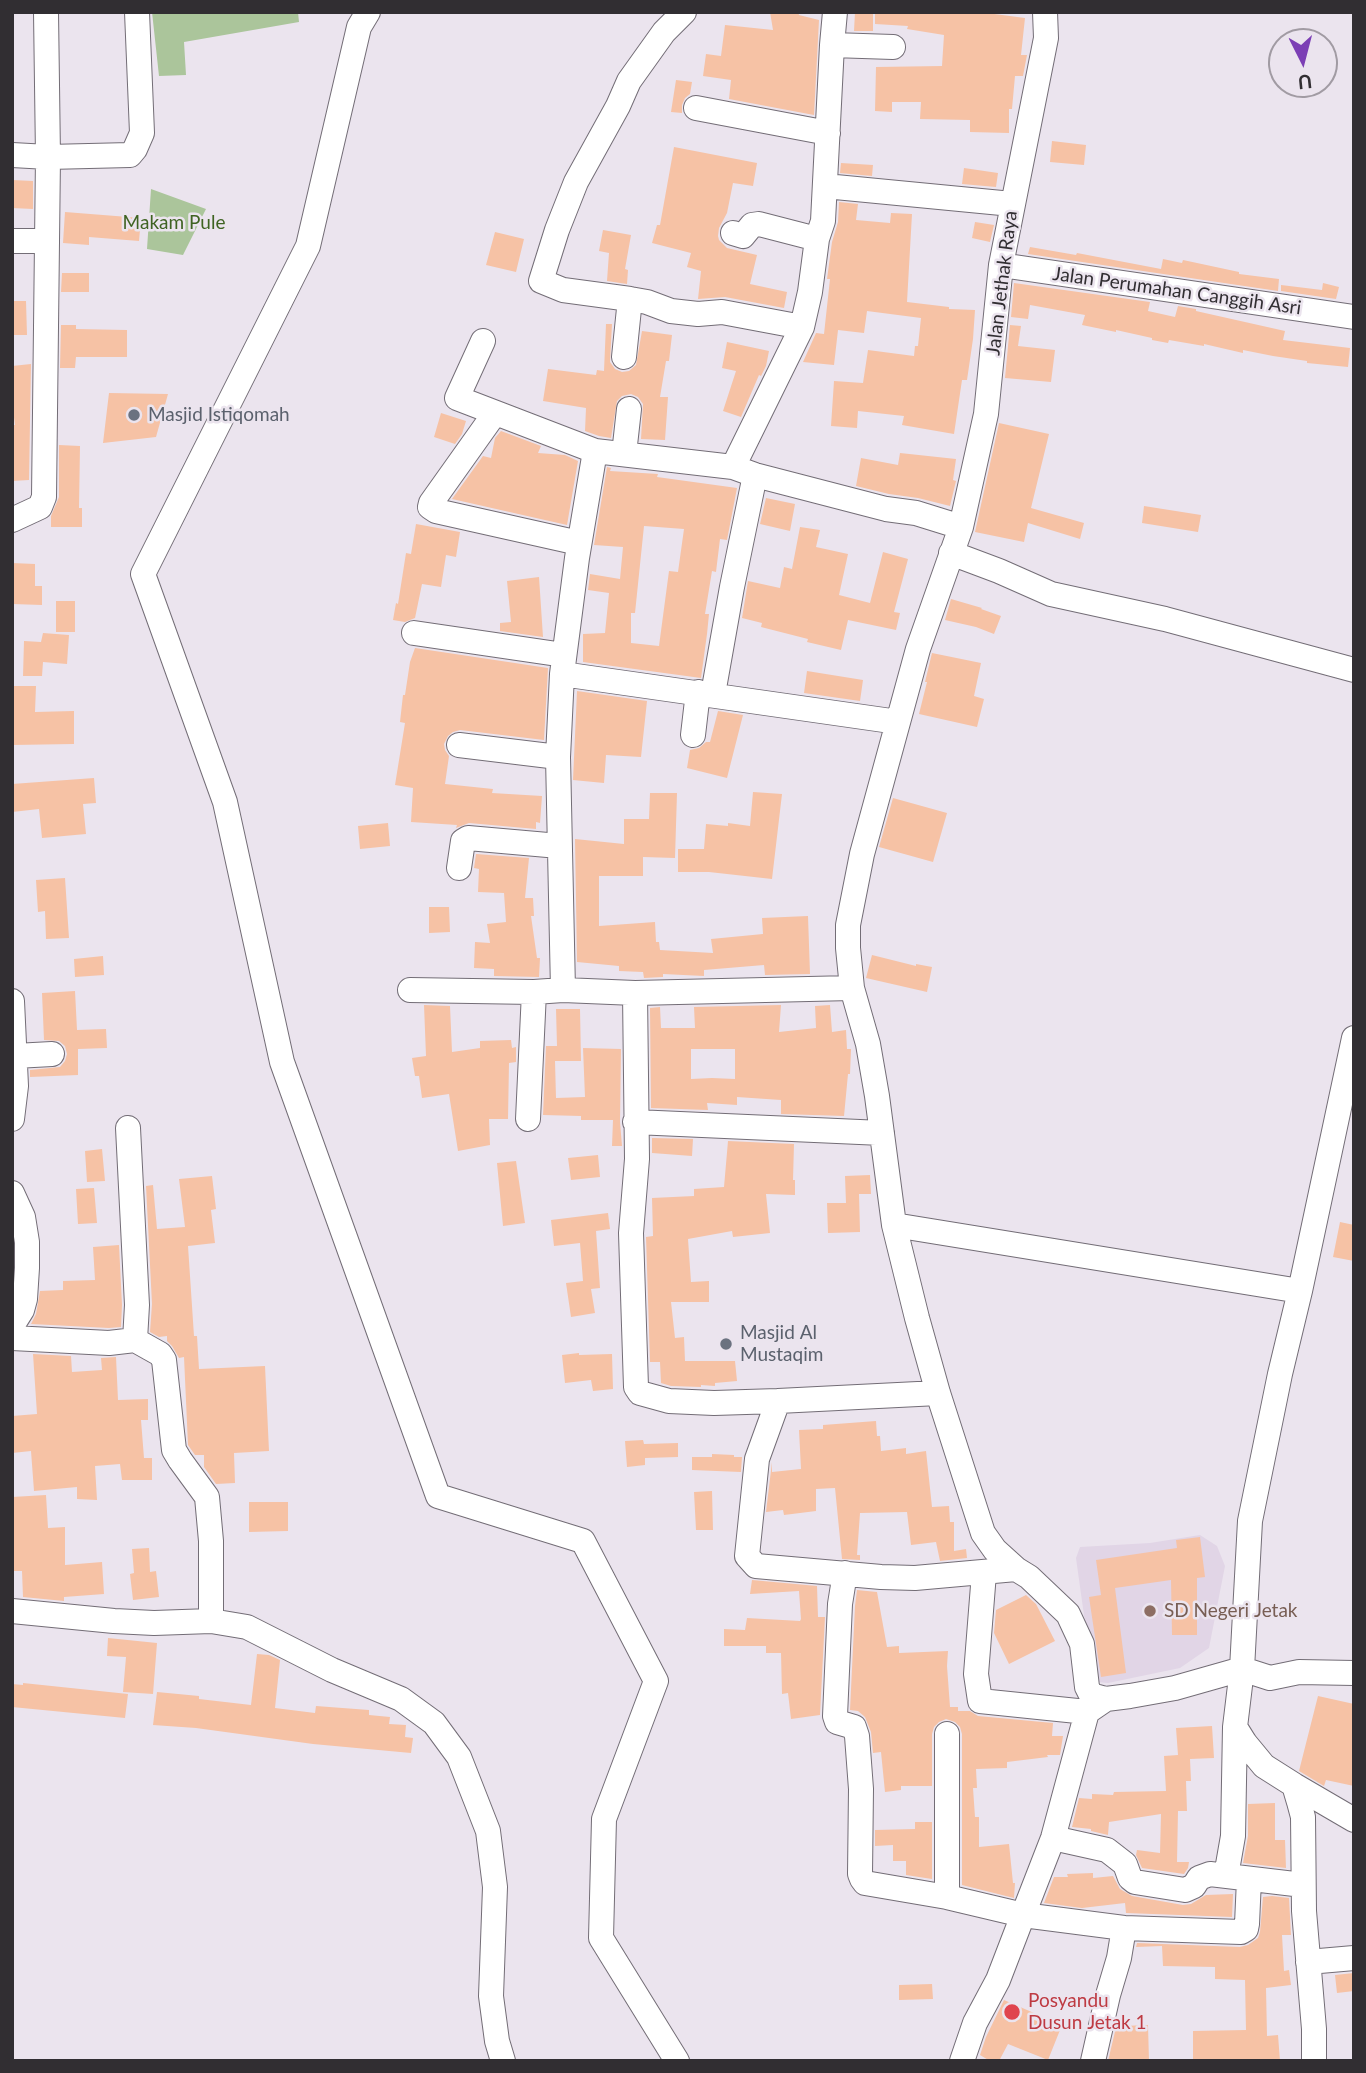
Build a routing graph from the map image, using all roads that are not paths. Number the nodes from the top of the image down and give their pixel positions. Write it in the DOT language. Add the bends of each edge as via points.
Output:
graph roads {
  1 [pos="46,12"];
  2 [pos="137,12"];
  3 [pos="369,12"];
  4 [pos="684,12"];
  5 [pos="835,12"];
  6 [pos="1045,12"];
  7 [pos="832,45"];
  8 [pos="893,47"];
  9 [pos="696,108"];
  10 [pos="828,133"];
  11 [pos="12,155"];
  12 [pos="48,157"];
  13 [pos="825,186"];
  14 [pos="1012,204"];
  15 [pos="733,233"];
  16 [pos="817,239"];
  17 [pos="12,241"];
  18 [pos="47,242"];
  19 [pos="1001,265"];
  20 [pos="630,299"];
  21 [pos="1354,317"];
  22 [pos="802,327"];
  23 [pos="483,341"];
  24 [pos="624,357"];
  25 [pos="629,408"];
  26 [pos="495,413"];
  27 [pos="595,451"];
  28 [pos="624,454"];
  29 [pos="744,471"];
  30 [pos="12,520"];
  31 [pos="961,527"];
  32 [pos="579,543"];
  33 [pos="951,553"];
  34 [pos="414,633"];
  35 [pos="563,665"];
  36 [pos="1354,670"];
  37 [pos="705,693"];
  38 [pos="898,722"];
  39 [pos="693,735"];
  40 [pos="460,745"];
  41 [pos="558,757"];
  42 [pos="559,846"];
  43 [pos="459,868"];
  44 [pos="852,988"];
  45 [pos="410,990"];
  46 [pos="562,990"];
  47 [pos="534,992"];
  48 [pos="635,993"];
  49 [pos="12,1001"];
  50 [pos="1354,1038"];
  51 [pos="52,1054"];
  52 [pos="14,1058"];
  53 [pos="12,1119"];
  54 [pos="528,1119"];
  55 [pos="635,1122"];
  56 [pos="128,1128"];
  57 [pos="883,1133"];
  58 [pos="12,1193"];
  59 [pos="894,1224"];
  60 [pos="1300,1291"];
  61 [pos="12,1326"];
  62 [pos="12,1338"];
  63 [pos="135,1340"];
  64 [pos="938,1393"];
  65 [pos="778,1401"];
  66 [pos="1016,1569"];
  67 [pos="845,1573"];
  68 [pos="984,1573"];
  69 [pos="12,1611"];
  70 [pos="211,1621"];
  71 [pos="1242,1669"];
  72 [pos="1354,1672"];
  73 [pos="1097,1705"];
  74 [pos="1235,1727"];
  75 [pos="947,1734"];
  76 [pos="1294,1785"];
  77 [pos="1354,1820"];
  78 [pos="1053,1838"];
  79 [pos="1237,1878"];
  80 [pos="1303,1885"];
  81 [pos="947,1897"];
  82 [pos="1023,1915"];
  83 [pos="1124,1927"];
  84 [pos="1354,1958"];
  85 [pos="1308,1962"];
  86 [pos="503,2061"];
  87 [pos="677,2061"];
  88 [pos="962,2061"];
  89 [pos="1093,2061"];
  90 [pos="1314,2061"];
  1 -- 12 [label="street"];
  2 -- 12 [label="street" via="142,133 135,149 130,155"];
  3 -- 87 [label="street" via="359,27 308,246 143,574 225,802 282,1062 438,1496 583,1541 656,1681 604,1819 601,1938"];
  4 -- 20 [label="street" via="629,81 576,181 541,281 563,290"];
  5 -- 7 [label="street"];
  6 -- 14 [label="street, Jalan Jethak Raya" via="1046,38"];
  7 -- 8 [label="street"];
  7 -- 10 [label="street"];
  9 -- 10 [label="street"];
  10 -- 13 [label="street"];
  11 -- 12 [label="street"];
  12 -- 18 [label="street"];
  13 -- 14 [label="street"];
  13 -- 16 [label="street"];
  14 -- 19 [label="street, Jalan Jethak Raya"];
  15 -- 16 [label="street" via="743,236 759,224"];
  16 -- 22 [label="street"];
  17 -- 18 [label="street"];
  18 -- 30 [label="street" via="44,497 40,507"];
  19 -- 21 [label="street, Jalan Perumahan Canggih Asri"];
  19 -- 31 [label="street, Jalan Jethak Raya" via="986,414"];
  20 -- 22 [label="street" via="671,311 722,312"];
  20 -- 24 [label="street"];
  22 -- 29 [label="street"];
  23 -- 26 [label="street" via="457,398"];
  25 -- 28 [label="street"];
  26 -- 27 [label="street"];
  26 -- 32 [label="street" via="430,507"];
  27 -- 28 [label="street"];
  27 -- 32 [label="street"];
  28 -- 29 [label="street"];
  29 -- 31 [label="street"];
  29 -- 37 [label="street" via="732,587"];
  31 -- 33 [label="street, Jalan Jethak Raya"];
  32 -- 35 [label="street"];
  33 -- 36 [label="street" via="1051,594"];
  33 -- 38 [label="street, Jalan Jethak Raya"];
  34 -- 35 [label="street"];
  35 -- 37 [label="street"];
  35 -- 41 [label="street"];
  37 -- 38 [label="street"];
  37 -- 39 [label="street"];
  38 -- 44 [label="street, Jalan Jethak Raya" via="848,925"];
  40 -- 41 [label="street"];
  41 -- 42 [label="street"];
  42 -- 43 [label="street" via="468,838 463,841"];
  42 -- 46 [label="street"];
  44 -- 48 [label="street"];
  44 -- 57 [label="street, Jalan Jethak Raya" via="868,1044"];
  45 -- 47 [label="street"];
  46 -- 47 [label="street"];
  46 -- 48 [label="street"];
  47 -- 54 [label="street"];
  48 -- 55 [label="street"];
  49 -- 52 [label="street"];
  50 -- 60 [label="street"];
  51 -- 52 [label="street"];
  52 -- 53 [label="street"];
  55 -- 57 [label="street"];
  55 -- 65 [label="street" via="631,1233 636,1387 640,1393 668,1401"];
  56 -- 63 [label="street"];
  57 -- 59 [label="street, Jalan Jethak Raya"];
  58 -- 61 [label="street" via="23,1217 27,1268 25,1299"];
  59 -- 60 [label="street"];
  59 -- 64 [label="street, Jalan Jethak Raya"];
  60 -- 71 [label="street" via="1250,1521"];
  62 -- 63 [label="street"];
  63 -- 70 [label="street" via="164,1360 174,1450 207,1497"];
  64 -- 65 [label="street"];
  64 -- 66 [label="street, Jalan Jethak Raya" via="983,1533"];
  65 -- 67 [label="street" via="757,1459 747,1556 756,1566"];
  66 -- 68 [label="street"];
  66 -- 73 [label="street, Jalan Jethak Raya" via="1068,1614 1082,1644 1087,1687"];
  67 -- 68 [label="street" via="915,1578"];
  67 -- 81 [label="street" via="835,1716 837,1722 854,1727 859,1748 860,1874 865,1883"];
  68 -- 73 [label="street" via="976,1674 980,1700"];
  69 -- 70 [label="street" via="114,1622"];
  70 -- 86 [label="street" via="247,1627 401,1699 434,1723 459,1757 488,1831 495,1887 491,1996"];
  71 -- 72 [label="street" via="1270,1678 1299,1672"];
  71 -- 73 [label="street"];
  71 -- 74 [label="street"];
  73 -- 78 [label="street"];
  74 -- 76 [label="street" via="1264,1766"];
  74 -- 79 [label="street"];
  75 -- 81 [label="street"];
  76 -- 77 [label="street"];
  76 -- 80 [label="street" via="1303,1817"];
  78 -- 79 [label="street" via="1108,1850 1125,1864 1135,1882 1185,1890 1205,1875"];
  78 -- 82 [label="street"];
  79 -- 80 [label="street"];
  79 -- 83 [label="street" via="1247,1924 1241,1932"];
  80 -- 85 [label="street"];
  81 -- 82 [label="street"];
  82 -- 83 [label="street"];
  82 -- 88 [label="street"];
  83 -- 89 [label="street"];
  84 -- 85 [label="street"];
  85 -- 90 [label="street"];
}
